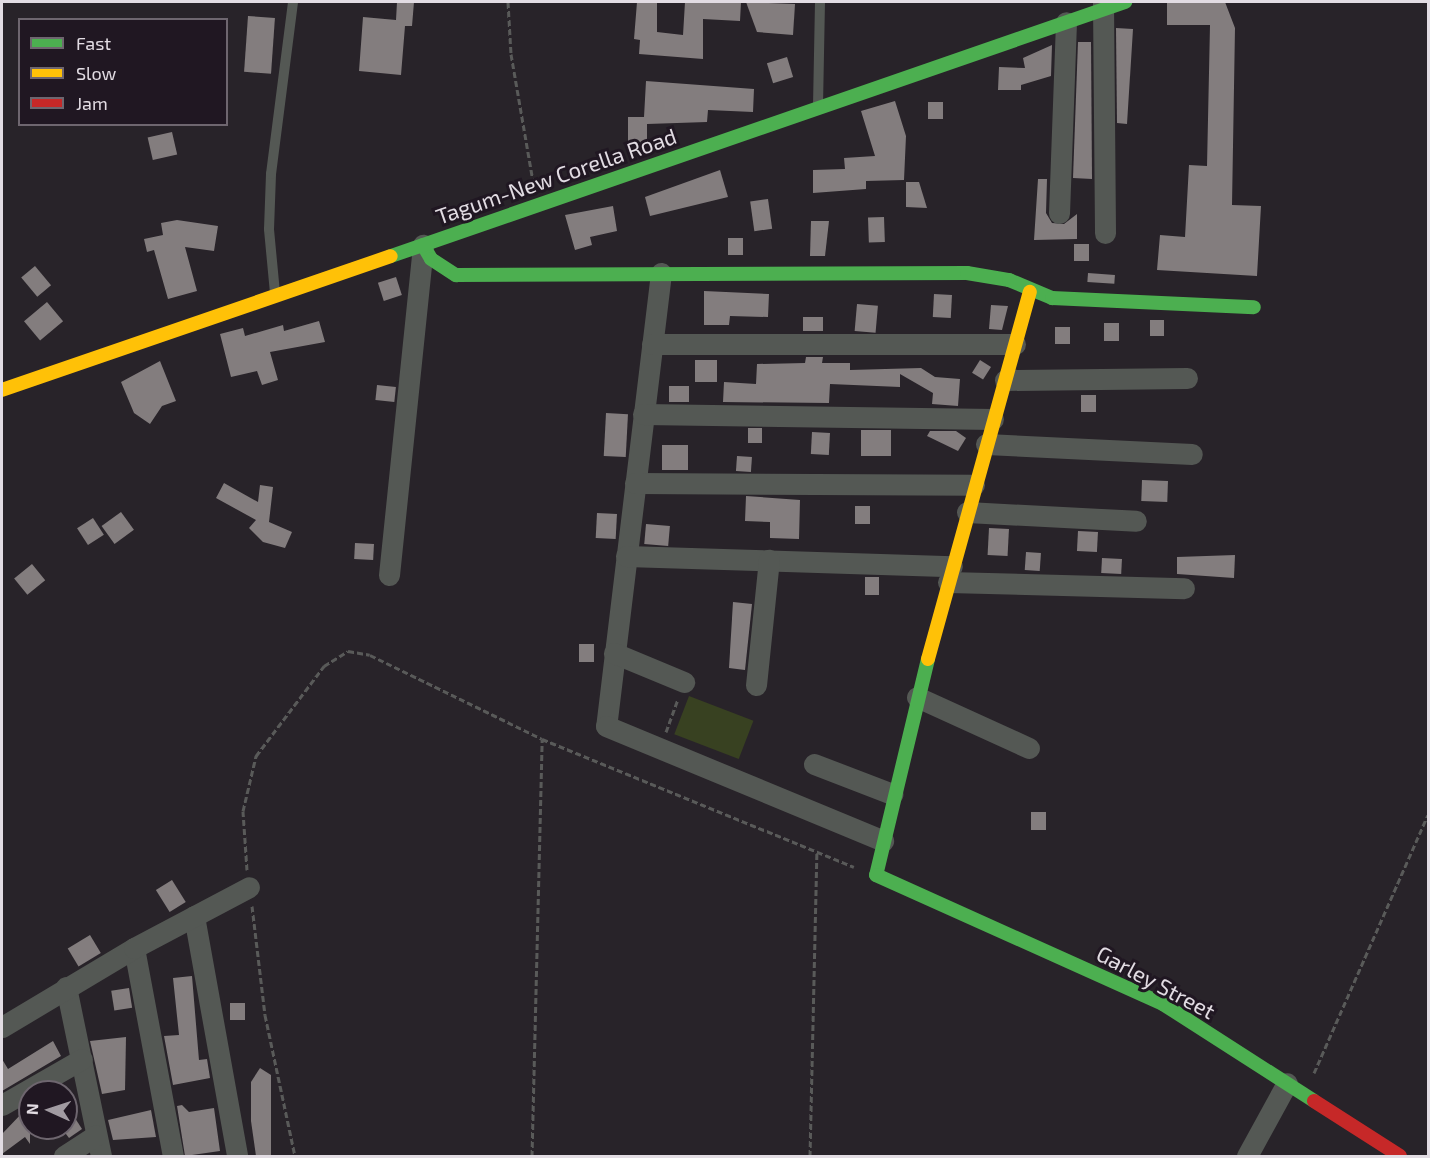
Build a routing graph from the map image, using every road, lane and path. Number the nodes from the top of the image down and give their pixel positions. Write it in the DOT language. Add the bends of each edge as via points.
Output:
graph roads {
  1 [pos="293,2"];
  2 [pos="508,2"];
  3 [pos="820,2"];
  4 [pos="1125,2"];
  5 [pos="1103,5"];
  6 [pos="1066,22"];
  7 [pos="819,109"];
  8 [pos="536,204"];
  9 [pos="1059,213"];
  10 [pos="1104,233"];
  11 [pos="423,245"];
  12 [pos="661,273"];
  13 [pos="1030,292"];
  14 [pos="276,296"];
  15 [pos="1254,307"];
  16 [pos="652,344"];
  17 [pos="1015,344"];
  18 [pos="1187,378"];
  19 [pos="1005,380"];
  20 [pos="2,390"];
  21 [pos="644,414"];
  22 [pos="993,419"];
  23 [pos="986,444"];
  24 [pos="1192,454"];
  25 [pos="635,483"];
  26 [pos="974,485"];
  27 [pos="967,512"];
  28 [pos="1136,521"];
  29 [pos="626,556"];
  30 [pos="769,560"];
  31 [pos="950,574"];
  32 [pos="389,575"];
  33 [pos="1184,588"];
  34 [pos="615,653"];
  35 [pos="684,682"];
  36 [pos="756,685"];
  37 [pos="917,697"];
  38 [pos="542,739"];
  39 [pos="660,748"];
  40 [pos="1029,748"];
  41 [pos="814,764"];
  42 [pos="892,794"];
  43 [pos="1428,815"];
  44 [pos="882,841"];
  45 [pos="817,853"];
  46 [pos="876,875"];
  47 [pos="249,887"];
  48 [pos="194,916"];
  49 [pos="134,948"];
  50 [pos="66,987"];
  51 [pos="2,1027"];
  52 [pos="82,1059"];
  53 [pos="1296,1089"];
  54 [pos="2,1105"];
  55 [pos="96,1135"];
  56 [pos="64,1156"];
  57 [pos="101,1156"];
  58 [pos="173,1156"];
  59 [pos="237,1156"];
  60 [pos="295,1156"];
  61 [pos="532,1156"];
  62 [pos="810,1156"];
  63 [pos="1247,1156"];
  64 [pos="1400,1156"];
  1 -- 14 [label="lane" via="272,174 269,229"];
  2 -- 8 [label="path" via="511,54"];
  3 -- 7 [label="lane"];
  4 -- 5 [label="street, Tagum-New Corella Road"];
  5 -- 6 [label="street, Tagum-New Corella Road"];
  5 -- 10 [label="street"];
  6 -- 7 [label="street, Tagum-New Corella Road"];
  6 -- 9 [label="street"];
  7 -- 8 [label="street, Tagum-New Corella Road"];
  8 -- 11 [label="street, Tagum-New Corella Road"];
  11 -- 12 [label="street" via="431,259 456,274"];
  11 -- 14 [label="street, Tagum-New Corella Road"];
  11 -- 32 [label="street"];
  12 -- 13 [label="street" via="967,273 1009,280"];
  12 -- 16 [label="street"];
  13 -- 15 [label="street" via="1063,298"];
  13 -- 17 [label="street"];
  14 -- 20 [label="street, Tagum-New Corella Road"];
  16 -- 17 [label="street"];
  16 -- 21 [label="street"];
  17 -- 19 [label="street"];
  18 -- 19 [label="street"];
  19 -- 22 [label="street"];
  21 -- 22 [label="street"];
  21 -- 25 [label="street"];
  22 -- 23 [label="street"];
  23 -- 24 [label="street"];
  23 -- 26 [label="street"];
  25 -- 26 [label="street"];
  25 -- 29 [label="street"];
  26 -- 27 [label="street"];
  27 -- 28 [label="street"];
  27 -- 31 [label="street"];
  29 -- 30 [label="street"];
  29 -- 34 [label="street"];
  30 -- 31 [label="street"];
  30 -- 36 [label="street"];
  31 -- 33 [label="street"];
  31 -- 37 [label="street"];
  34 -- 35 [label="street"];
  34 -- 39 [label="street" via="606,726"];
  35 -- 39 [label="path"];
  37 -- 40 [label="street"];
  37 -- 42 [label="street"];
  38 -- 45 [label="path"];
  38 -- 47 [label="path" via="370,655 348,651 336,656 256,756 243,811"];
  38 -- 61 [label="path"];
  39 -- 44 [label="street"];
  41 -- 42 [label="street"];
  42 -- 44 [label="street"];
  43 -- 53 [label="path"];
  44 -- 46 [label="street"];
  45 -- 46 [label="path"];
  45 -- 62 [label="path"];
  46 -- 53 [label="street, Garley Street" via="1108,976"];
  47 -- 48 [label="street"];
  47 -- 60 [label="path" via="266,1015"];
  48 -- 49 [label="street"];
  48 -- 59 [label="street"];
  49 -- 50 [label="street"];
  49 -- 58 [label="street"];
  50 -- 51 [label="street"];
  50 -- 52 [label="street"];
  52 -- 54 [label="street"];
  52 -- 55 [label="street"];
  53 -- 63 [label="street"];
  53 -- 64 [label="street, Garley Street"];
  55 -- 56 [label="street"];
  55 -- 57 [label="street"];
}
